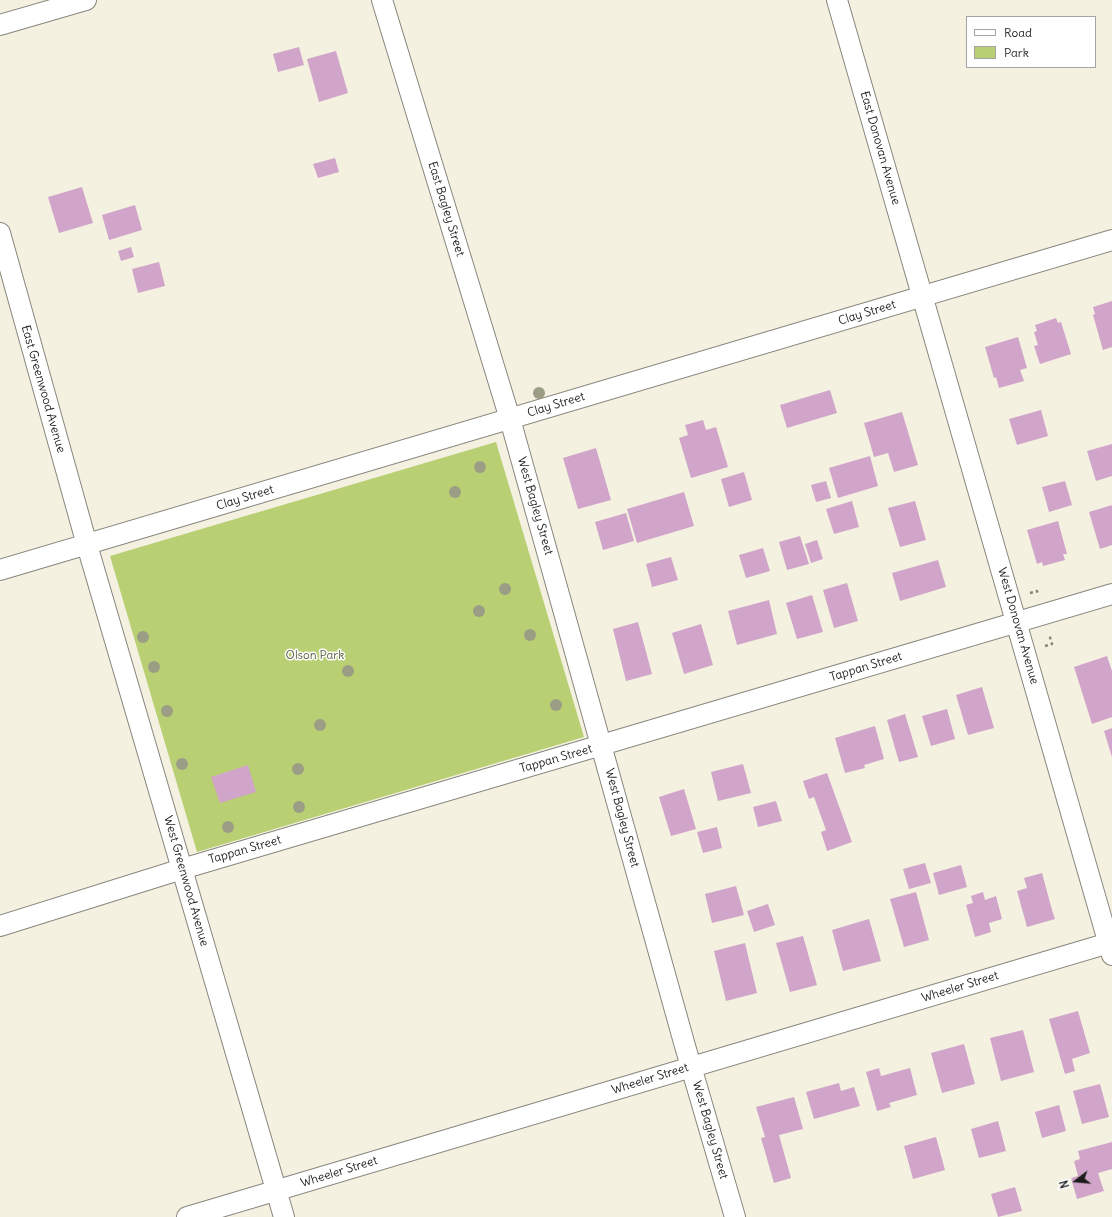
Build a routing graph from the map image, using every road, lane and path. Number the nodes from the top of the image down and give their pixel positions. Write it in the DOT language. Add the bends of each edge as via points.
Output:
graph roads {
  1 [pos="86,0"];
  2 [pos="382,0"];
  3 [pos="837,0"];
  4 [pos="0,25"];
  5 [pos="0,233"];
  6 [pos="1112,240"];
  7 [pos="923,296"];
  8 [pos="510,419"];
  9 [pos="87,545"];
  10 [pos="0,570"];
  11 [pos="1112,594"];
  12 [pos="1017,622"];
  13 [pos="602,745"];
  14 [pos="182,869"];
  15 [pos="0,926"];
  16 [pos="1111,946"];
  17 [pos="692,1067"];
  18 [pos="277,1190"];
  19 [pos="187,1217"];
  20 [pos="284,1217"];
  21 [pos="735,1217"];
  1 -- 4 [label="street"];
  2 -- 8 [label="street, East Bagley Street"];
  3 -- 7 [label="street, East Donovan Avenue"];
  5 -- 9 [label="street, East Greenwood Avenue"];
  6 -- 7 [label="street, Clay Street"];
  7 -- 8 [label="street, Clay Street"];
  7 -- 12 [label="street, West Donovan Avenue"];
  8 -- 9 [label="street, Clay Street"];
  8 -- 13 [label="street, West Bagley Street"];
  9 -- 10 [label="street, Clay Street"];
  9 -- 14 [label="street, West Greenwood Avenue"];
  11 -- 12 [label="street, Tappan Street"];
  12 -- 13 [label="street, Tappan Street"];
  12 -- 16 [label="street, West Donovan Avenue"];
  13 -- 14 [label="street, Tappan Street"];
  13 -- 17 [label="street, West Bagley Street"];
  14 -- 15 [label="street, Tappan Street"];
  14 -- 18 [label="street, West Greenwood Avenue"];
  16 -- 17 [label="street, Wheeler Street"];
  17 -- 18 [label="street, Wheeler Street"];
  17 -- 21 [label="street, West Bagley Street"];
  18 -- 19 [label="street, Wheeler Street"];
  18 -- 20 [label="street, West Greenwood Avenue"];
}
